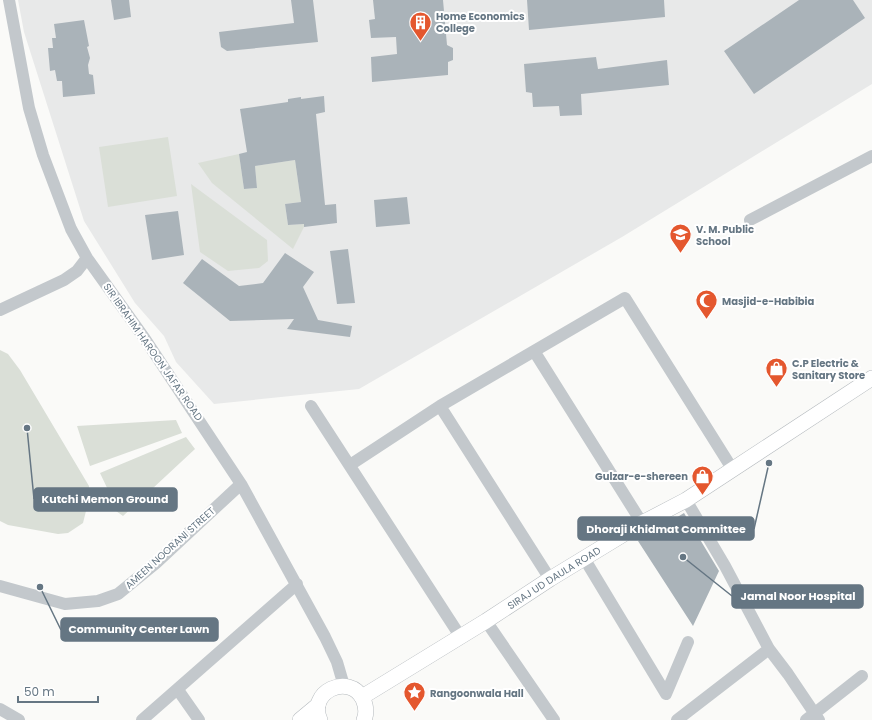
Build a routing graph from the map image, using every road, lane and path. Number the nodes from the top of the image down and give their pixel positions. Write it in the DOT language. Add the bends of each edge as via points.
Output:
graph roads {
  1 [pos="9,0"];
  2 [pos="872,156"];
  3 [pos="750,220"];
  4 [pos="87,258"];
  5 [pos="0,310"];
  6 [pos="534,351"];
  7 [pos="870,378"];
  8 [pos="311,406"];
  9 [pos="440,406"];
  10 [pos="350,465"];
  11 [pos="733,470"];
  12 [pos="241,484"];
  13 [pos="686,500"];
  14 [pos="642,523"];
  15 [pos="584,558"];
  16 [pos="550,579"];
  17 [pos="297,584"];
  18 [pos="0,586"];
  19 [pos="486,621"];
  20 [pos="460,636"];
  21 [pos="688,642"];
  22 [pos="769,649"];
  23 [pos="862,676"];
  24 [pos="344,686"];
  25 [pos="178,690"];
  26 [pos="362,697"];
  27 [pos="0,709"];
  28 [pos="319,713"];
  29 [pos="813,718"];
  30 [pos="19,720"];
  31 [pos="142,720"];
  32 [pos="198,720"];
  33 [pos="300,720"];
  34 [pos="364,720"];
  35 [pos="554,720"];
  36 [pos="677,720"];
  1 -- 4 [label="street, SIR IBRAHIM HAROON JAFAR ROAD" via="29,108 43,155 71,229"];
  2 -- 3 [label="street"];
  4 -- 5 [label="street" via="77,271 64,280"];
  4 -- 12 [label="street, SIR IBRAHIM HAROON JAFAR ROAD" via="149,345"];
  6 -- 9 [label="street"];
  6 -- 11 [label="street" via="625,298"];
  6 -- 14 [label="street"];
  7 -- 11 [label="main road, SIRAJ UD DAULA ROAD"];
  8 -- 10 [label="street"];
  9 -- 10 [label="street"];
  9 -- 16 [label="street"];
  10 -- 20 [label="street"];
  11 -- 13 [label="main road, SIRAJ UD DAULA ROAD"];
  12 -- 17 [label="street, SIR IBRAHIM HAROON JAFAR ROAD"];
  12 -- 18 [label="street, AMEEN NOORANI STREET" via="156,563 118,594 98,601 65,604"];
  13 -- 14 [label="main road, SIRAJ UD DAULA ROAD"];
  13 -- 22 [label="street"];
  14 -- 15 [label="main road, SIRAJ UD DAULA ROAD"];
  15 -- 16 [label="main road, SIRAJ UD DAULA ROAD"];
  15 -- 21 [label="street" via="666,694"];
  16 -- 19 [label="main road, SIRAJ UD DAULA ROAD"];
  17 -- 24 [label="street, SIR IBRAHIM HAROON JAFAR ROAD" via="337,662"];
  17 -- 25 [label="street"];
  19 -- 20 [label="main road, SIRAJ UD DAULA ROAD"];
  19 -- 35 [label="street"];
  20 -- 26 [label="main road, SIRAJ UD DAULA ROAD"];
  22 -- 29 [label="street" via="788,674"];
  22 -- 36 [label="street"];
  23 -- 29 [label="street"];
  24 -- 26 [label="main road"];
  24 -- 28 [label="main road" via="330,689 320,699"];
  25 -- 31 [label="street"];
  25 -- 32 [label="street"];
  26 -- 34 [label="main road" via="366,710"];
  27 -- 30 [label="street"];
  28 -- 33 [label="main road"];
}
